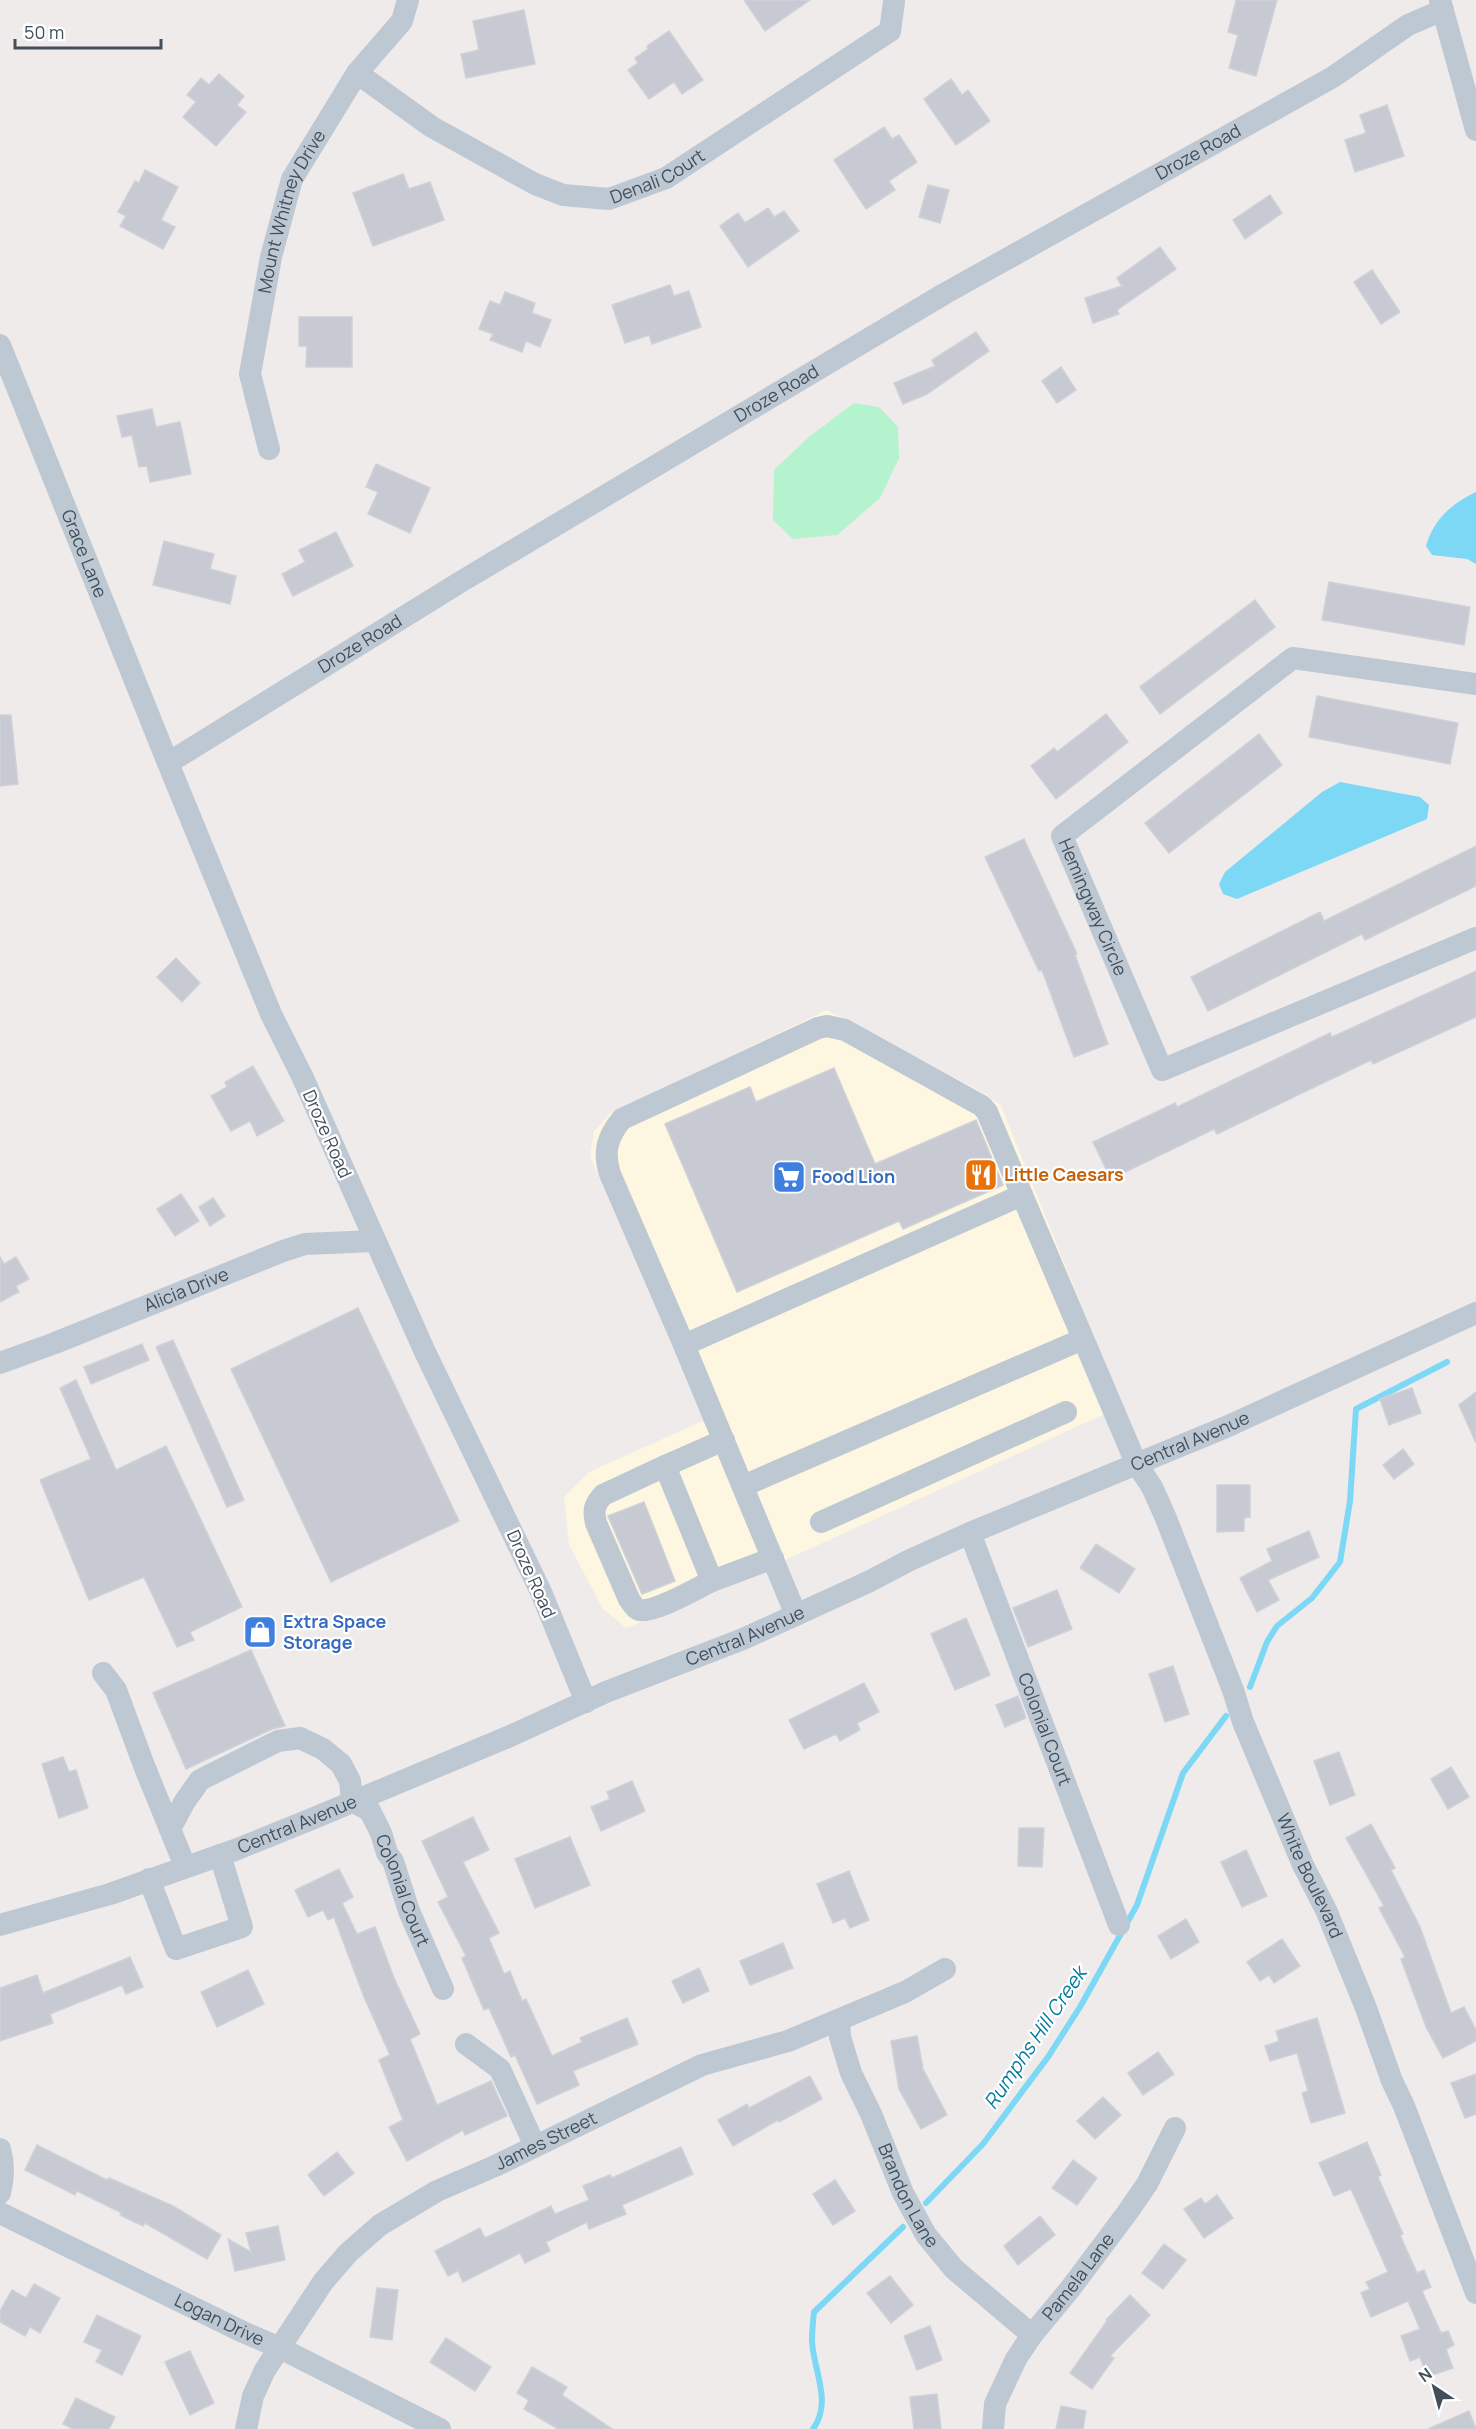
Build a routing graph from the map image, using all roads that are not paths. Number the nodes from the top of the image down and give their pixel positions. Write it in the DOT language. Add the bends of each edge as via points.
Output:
graph roads {
  1 [pos="408,0"];
  2 [pos="894,2"];
  3 [pos="1441,5"];
  4 [pos="357,73"];
  5 [pos="1476,130"];
  6 [pos="0,345"];
  7 [pos="269,449"];
  8 [pos="1476,684"];
  9 [pos="168,763"];
  10 [pos="1476,938"];
  11 [pos="1022,1195"];
  12 [pos="375,1241"];
  13 [pos="1476,1313"];
  14 [pos="1083,1339"];
  15 [pos="684,1345"];
  16 [pos="0,1363"];
  17 [pos="1065,1412"];
  18 [pos="724,1440"];
  19 [pos="1136,1463"];
  20 [pos="665,1466"];
  21 [pos="743,1486"];
  22 [pos="821,1522"];
  23 [pos="970,1533"];
  24 [pos="773,1558"];
  25 [pos="712,1581"];
  26 [pos="796,1615"];
  27 [pos="103,1672"];
  28 [pos="586,1702"];
  29 [pos="352,1801"];
  30 [pos="170,1828"];
  31 [pos="220,1855"];
  32 [pos="185,1866"];
  33 [pos="149,1879"];
  34 [pos="0,1925"];
  35 [pos="1119,1925"];
  36 [pos="945,1970"];
  37 [pos="443,1989"];
  38 [pos="839,2021"];
  39 [pos="466,2044"];
  40 [pos="1175,2128"];
  41 [pos="535,2146"];
  42 [pos="0,2149"];
  43 [pos="0,2193"];
  44 [pos="0,2213"];
  45 [pos="1476,2293"];
  46 [pos="1032,2335"];
  47 [pos="279,2348"];
  48 [pos="246,2429"];
  49 [pos="440,2429"];
  50 [pos="993,2429"];
  1 -- 4 [label="street, Mount Whitney Drive" via="402,21"];
  2 -- 4 [label="street, Denali Court" via="890,31 666,178 609,199 562,195 535,184 432,127"];
  3 -- 5 [label="street"];
  3 -- 9 [label="street, Droze Road" via="1333,77 934,300 462,580"];
  4 -- 7 [label="street, Mount Whitney Drive" via="292,179 271,257 250,374"];
  6 -- 9 [label="street, Grace Lane"];
  8 -- 10 [label="street, Hemingway Circle" via="1293,658 1062,836 1162,1070"];
  9 -- 12 [label="street, Droze Road" via="271,1014"];
  11 -- 14 [label="street, White Boulevard"];
  11 -- 15 [label="street"];
  11 -- 15 [label="street, White Boulevard" via="982,1106 845,1030 818,1028 622,1119 609,1136 605,1160 610,1174"];
  12 -- 16 [label="street, Alicia Drive" via="305,1244 283,1251"];
  12 -- 28 [label="street, Droze Road" via="541,1592"];
  13 -- 19 [label="street, Central Avenue" via="1226,1427"];
  14 -- 19 [label="street, White Boulevard"];
  14 -- 21 [label="street"];
  15 -- 18 [label="street, White Boulevard"];
  17 -- 22 [label="street"];
  18 -- 20 [label="street"];
  18 -- 21 [label="street, White Boulevard"];
  19 -- 23 [label="street, Central Avenue"];
  19 -- 45 [label="street, White Boulevard" via="1165,1516 1243,1722 1366,2008"];
  20 -- 25 [label="street"];
  20 -- 25 [label="street" via="603,1495 593,1512 596,1523 629,1599 639,1610 655,1608"];
  21 -- 24 [label="street, White Boulevard"];
  23 -- 26 [label="street, Central Avenue"];
  23 -- 35 [label="street, Colonial Court"];
  24 -- 25 [label="street"];
  24 -- 26 [label="street, White Boulevard"];
  26 -- 28 [label="street, Central Avenue"];
  27 -- 30 [label="street" via="116,1690"];
  28 -- 29 [label="street, Central Avenue"];
  29 -- 30 [label="street" via="350,1781 341,1764 323,1749 300,1738 278,1742 200,1780"];
  29 -- 31 [label="street, Central Avenue"];
  29 -- 37 [label="street, Colonial Court" via="370,1811 381,1833"];
  30 -- 32 [label="street"];
  31 -- 32 [label="street, Central Avenue"];
  31 -- 33 [label="street" via="242,1927 176,1949"];
  32 -- 33 [label="street, Central Avenue"];
  33 -- 34 [label="street, Central Avenue"];
  36 -- 38 [label="street, James Street"];
  38 -- 41 [label="street, James Street" via="788,2041 702,2065"];
  38 -- 46 [label="street, Brandon Lane" via="851,2073 903,2193 926,2235 954,2269"];
  39 -- 41 [label="street" via="500,2069"];
  40 -- 46 [label="street, Pamela Lane" via="1147,2184 1127,2213"];
  41 -- 47 [label="street, James Street" via="437,2191 380,2225 323,2282"];
  42 -- 43 [label="street"];
  44 -- 47 [label="street, Logan Drive"];
  46 -- 50 [label="street, Pamela Lane" via="1001,2388"];
  47 -- 48 [label="street, James Street" via="253,2396"];
  47 -- 49 [label="street, Logan Drive"];
}
